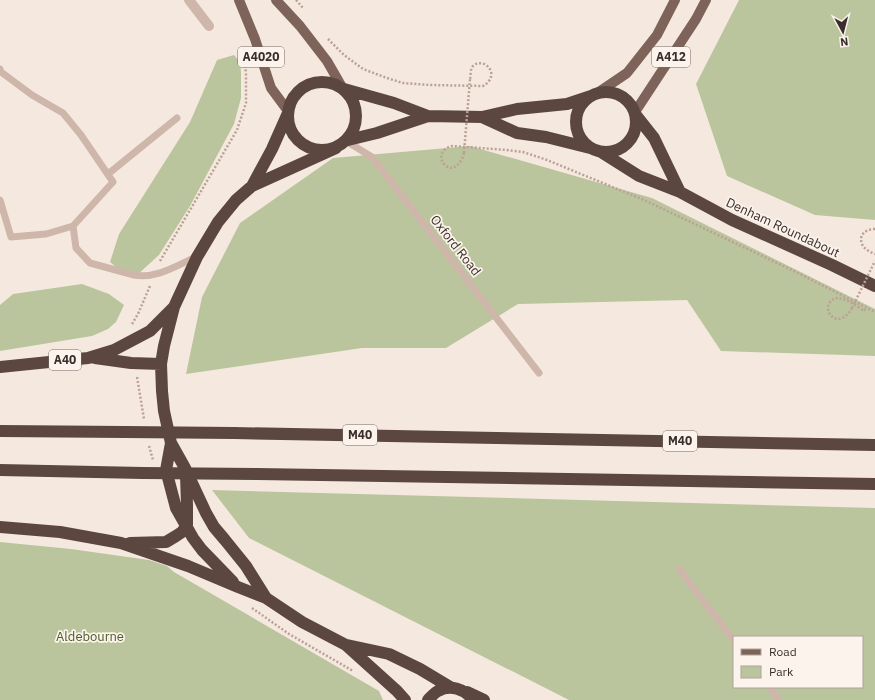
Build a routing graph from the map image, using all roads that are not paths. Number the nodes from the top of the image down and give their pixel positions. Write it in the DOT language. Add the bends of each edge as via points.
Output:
graph roads {
  1 [pos="189,0"];
  2 [pos="239,0"];
  3 [pos="276,0"];
  4 [pos="675,0"];
  5 [pos="706,0"];
  6 [pos="209,26"];
  7 [pos="0,71"];
  8 [pos="343,88"];
  9 [pos="594,95"];
  10 [pos="288,112"];
  11 [pos="635,113"];
  12 [pos="428,116"];
  13 [pos="482,117"];
  14 [pos="177,118"];
  15 [pos="343,143"];
  16 [pos="596,150"];
  17 [pos="108,174"];
  18 [pos="252,186"];
  19 [pos="680,192"];
  20 [pos="0,200"];
  21 [pos="73,226"];
  22 [pos="198,257"];
  23 [pos="875,286"];
  24 [pos="174,307"];
  25 [pos="88,358"];
  26 [pos="161,364"];
  27 [pos="0,366"];
  28 [pos="539,373"];
  29 [pos="0,431"];
  30 [pos="171,443"];
  31 [pos="875,445"];
  32 [pos="185,468"];
  33 [pos="0,470"];
  34 [pos="875,484"];
  35 [pos="186,525"];
  36 [pos="0,527"];
  37 [pos="121,543"];
  38 [pos="679,569"];
  39 [pos="238,587"];
  40 [pos="266,598"];
  41 [pos="733,640"];
  42 [pos="346,645"];
  43 [pos="770,688"];
  44 [pos="456,689"];
  45 [pos="405,700"];
  46 [pos="428,700"];
  47 [pos="473,700"];
  48 [pos="484,700"];
  49 [pos="779,700"];
  1 -- 6 [label="street"];
  2 -- 10 [label="main road, A4020" via="272,88"];
  3 -- 8 [label="main road" via="328,62"];
  4 -- 9 [label="main road, A412" via="657,35 627,73"];
  5 -- 11 [label="main road, A412"];
  7 -- 17 [label="lane" via="32,95 63,113"];
  8 -- 10 [label="highway" via="325,82 306,86 292,100"];
  8 -- 12 [label="highway, Denham Roundabout"];
  8 -- 15 [label="highway" via="352,98 357,119 354,130"];
  9 -- 11 [label="highway" via="615,93 624,97"];
  9 -- 13 [label="highway, Denham Roundabout" via="567,104 517,109"];
  9 -- 16 [label="highway" via="584,101 577,113 576,126 581,138"];
  10 -- 15 [label="highway" via="288,124 301,144 312,150 324,151"];
  10 -- 18 [label="highway, Denham Roundabout"];
  11 -- 16 [label="highway" via="634,134 628,142 611,152"];
  11 -- 19 [label="highway" via="654,138"];
  12 -- 13 [label="highway, Denham Roundabout"];
  12 -- 15 [label="highway, Denham Roundabout"];
  13 -- 16 [label="highway, Denham Roundabout" via="517,133 546,137"];
  14 -- 17 [label="lane"];
  15 -- 18 [label="highway, Denham Roundabout"];
  15 -- 28 [label="lane, Oxford Road" via="372,157"];
  16 -- 19 [label="highway, Denham Roundabout" via="639,176"];
  17 -- 21 [label="lane" via="113,182"];
  18 -- 22 [label="highway, Denham Roundabout" via="236,200 218,222"];
  19 -- 23 [label="highway, Denham Roundabout" via="732,220"];
  20 -- 21 [label="lane" via="11,237 46,234"];
  21 -- 22 [label="lane" via="76,248 90,263 134,276 154,275"];
  22 -- 24 [label="highway, Denham Roundabout"];
  24 -- 25 [label="highway, A40" via="150,331 114,350"];
  24 -- 26 [label="highway, Denham Roundabout"];
  25 -- 26 [label="highway"];
  25 -- 27 [label="highway, A40"];
  26 -- 30 [label="highway, Denham Roundabout" via="164,411"];
  29 -- 31 [label="highway, M40, bridge"];
  30 -- 32 [label="highway, Denham Roundabout"];
  30 -- 35 [label="highway, Denham Roundabout" via="166,470 176,508"];
  32 -- 35 [label="highway"];
  32 -- 40 [label="highway, Denham Roundabout" via="214,527 246,566"];
  33 -- 34 [label="highway, bridge"];
  35 -- 37 [label="highway" via="182,532 166,542"];
  35 -- 39 [label="highway, Denham Roundabout" via="202,550"];
  36 -- 37 [label="highway" via="60,532"];
  37 -- 39 [label="highway" via="188,566"];
  38 -- 41 [label="lane"];
  39 -- 40 [label="highway, Denham Roundabout"];
  40 -- 42 [label="highway, Denham Roundabout" via="302,622"];
  42 -- 44 [label="highway, Denham Roundabout" via="389,654"];
  42 -- 45 [label="highway, Denham Roundabout"];
  43 -- 49 [label="lane"];
  44 -- 46 [label="highway" via="438,691"];
  44 -- 47 [label="highway" via="470,695"];
  44 -- 48 [label="highway, Denham Roundabout"];
}
